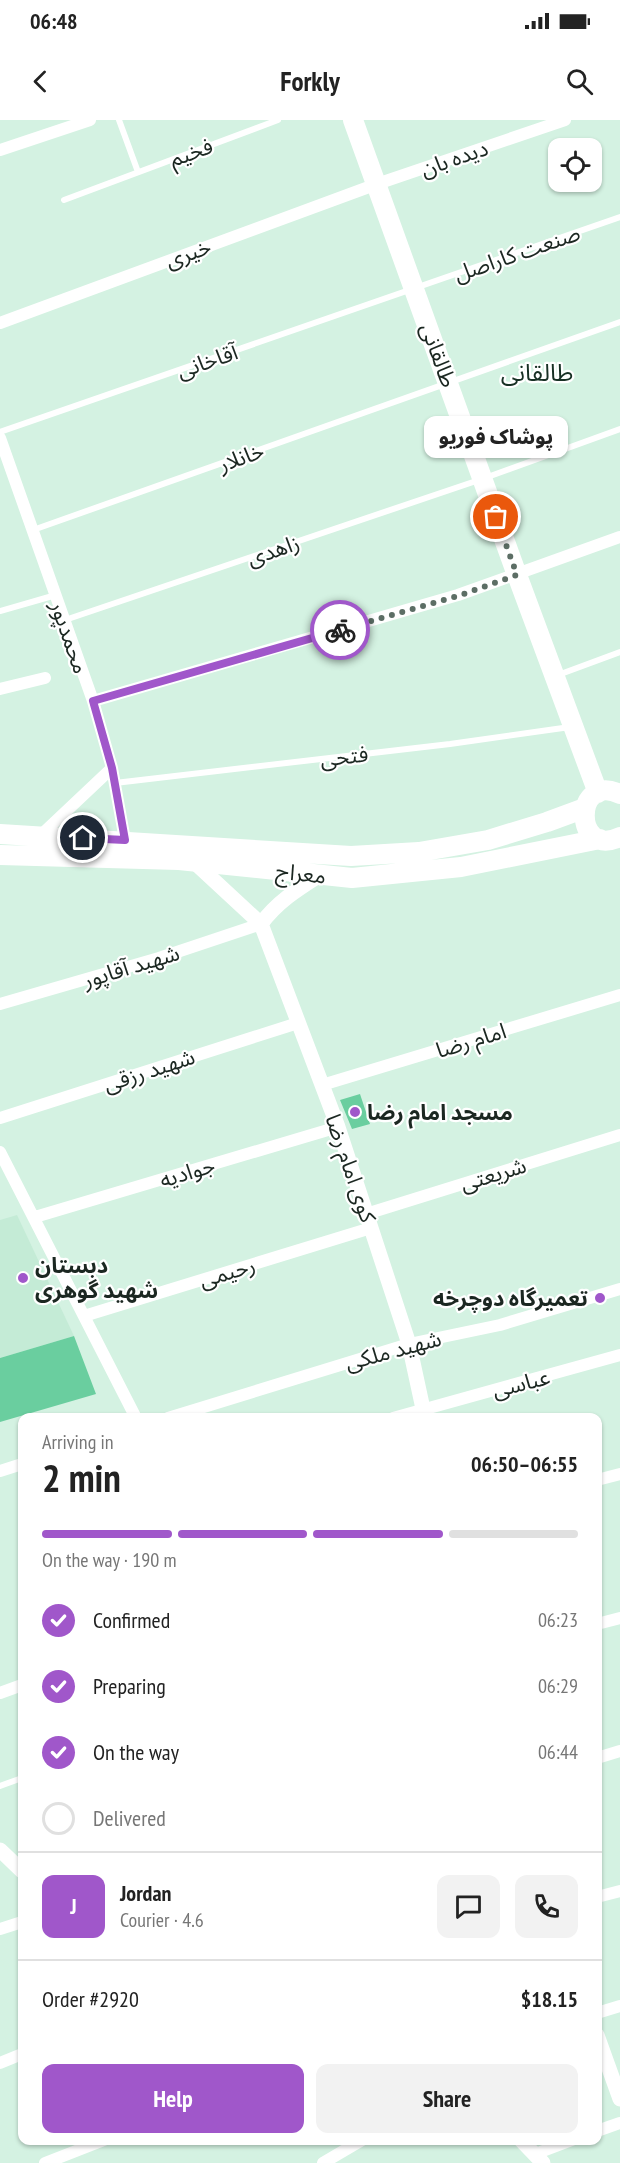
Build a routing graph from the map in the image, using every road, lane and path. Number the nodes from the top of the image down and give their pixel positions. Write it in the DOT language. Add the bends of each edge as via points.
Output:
graph roads {
  1 [pos="90,120"];
  2 [pos="119,120"];
  3 [pos="278,120"];
  4 [pos="353,120"];
  5 [pos="565,120"];
  6 [pos="0,150"];
  7 [pos="138,172"];
  8 [pos="377,184"];
  9 [pos="64,200"];
  10 [pos="620,217"];
  11 [pos="415,289"];
  12 [pos="0,322"];
  13 [pos="620,322"];
  14 [pos="449,383"];
  15 [pos="620,429"];
  16 [pos="0,432"];
  17 [pos="0,438"];
  18 [pos="482,479"];
  19 [pos="33,530"];
  20 [pos="620,537"];
  21 [pos="517,575"];
  22 [pos="56,595"];
  23 [pos="0,611"];
  24 [pos="64,620"];
  25 [pos="620,652"];
  26 [pos="555,676"];
  27 [pos="45,678"];
  28 [pos="0,690"];
  29 [pos="93,701"];
  30 [pos="574,727"];
  31 [pos="112,768"];
  32 [pos="115,783"];
  33 [pos="614,793"];
  34 [pos="585,808"];
  35 [pos="0,834"];
  36 [pos="41,835"];
  37 [pos="125,840"];
  38 [pos="614,841"];
  39 [pos="0,855"];
  40 [pos="193,861"];
  41 [pos="320,875"];
  42 [pos="261,924"];
  43 [pos="620,995"];
  44 [pos="0,1004"];
  45 [pos="298,1023"];
  46 [pos="322,1085"];
  47 [pos="0,1118"];
  48 [pos="338,1127"];
  49 [pos="620,1135"];
  50 [pos="0,1152"];
  51 [pos="35,1217"];
  52 [pos="369,1221"];
  53 [pos="620,1290"];
  54 [pos="84,1316"];
  55 [pos="409,1344"];
  56 [pos="620,1355"];
  57 [pos="133,1413"];
  58 [pos="184,1413"];
  59 [pos="423,1413"];
  60 [pos="18,1465"];
  61 [pos="0,1471"];
  62 [pos="620,1474"];
  63 [pos="602,1478"];
  64 [pos="620,1618"];
  65 [pos="602,1623"];
  66 [pos="18,1686"];
  67 [pos="0,1693"];
  68 [pos="620,1751"];
  69 [pos="602,1756"];
  70 [pos="18,1779"];
  71 [pos="0,1786"];
  72 [pos="0,1850"];
  73 [pos="18,1867"];
  74 [pos="620,1891"];
  75 [pos="602,1896"];
  76 [pos="18,1923"];
  77 [pos="0,1929"];
  78 [pos="620,2006"];
  79 [pos="602,2011"];
  80 [pos="602,2049"];
  81 [pos="18,2055"];
  82 [pos="0,2062"];
  83 [pos="620,2099"];
  84 [pos="620,2123"];
  85 [pos="602,2129"];
  86 [pos="91,2145"];
  87 [pos="354,2145"];
  88 [pos="526,2145"];
  89 [pos="563,2145"];
  90 [pos="539,2158"];
  91 [pos="45,2163"];
  92 [pos="323,2163"];
  1 -- 6 [label="street"];
  2 -- 7 [label="lane"];
  3 -- 7 [label="lane, فخیم"];
  4 -- 8 [label="main road, طالقانی"];
  5 -- 8 [label="street, دیده بان"];
  7 -- 9 [label="lane, فخیم"];
  8 -- 11 [label="main road, طالقانی"];
  8 -- 12 [label="street, خیری"];
  10 -- 11 [label="lane, صنعت کاراصل"];
  11 -- 14 [label="main road, طالقانی"];
  11 -- 16 [label="lane, آقاخانی"];
  13 -- 14 [label="lane, خانلار"];
  14 -- 18 [label="main road, طالقانی"];
  14 -- 19 [label="lane, خانلار"];
  15 -- 18 [label="lane, زاهدی"];
  17 -- 19 [label="street, محمدپور"];
  18 -- 21 [label="main road, طالقانی"];
  18 -- 24 [label="lane, زاهدی"];
  19 -- 22 [label="street, محمدپور"];
  20 -- 21 [label="street"];
  21 -- 26 [label="main road, طالقانی"];
  21 -- 29 [label="street" via="458,596"];
  22 -- 23 [label="lane"];
  22 -- 24 [label="street, محمدپور"];
  24 -- 29 [label="street, محمدپور"];
  25 -- 26 [label="lane"];
  26 -- 30 [label="main road, طالقانی"];
  27 -- 28 [label="street"];
  29 -- 31 [label="street, محمدپور"];
  30 -- 32 [label="lane, فتحی"];
  30 -- 33 [label="main road, طالقانی"];
  31 -- 32 [label="street, محمدپور"];
  31 -- 36 [label="street"];
  32 -- 37 [label="street, محمدپور"];
  33 -- 34 [label="main road" via="588,801"];
  34 -- 37 [label="main road, معراج" via="488,840 419,852 351,856"];
  34 -- 38 [label="main road" via="588,830"];
  35 -- 36 [label="main road, معراج"];
  36 -- 37 [label="main road, معراج"];
  38 -- 41 [label="main road, معراج" via="461,867 352,878"];
  39 -- 40 [label="main road, معراج"];
  40 -- 41 [label="main road, معراج"];
  40 -- 42 [label="street"];
  41 -- 42 [label="street" via="271,910"];
  42 -- 44 [label="street, شهید آقاپور"];
  42 -- 45 [label="street, کوی امام رضا"];
  43 -- 46 [label="street, امام رضا"];
  45 -- 46 [label="street, کوی امام رضا"];
  45 -- 47 [label="street, شهید رزقی"];
  46 -- 48 [label="street, کوی امام رضا"];
  48 -- 51 [label="street, جوادیه"];
  48 -- 52 [label="street, کوی امام رضا"];
  49 -- 52 [label="street, شریعتی"];
  50 -- 51 [label="street"];
  51 -- 54 [label="street"];
  52 -- 54 [label="street, رحیمی"];
  52 -- 55 [label="street, کوی امام رضا"];
  53 -- 55 [label="street, شهید ملکی" via="500,1325"];
  54 -- 57 [label="street"];
  55 -- 58 [label="street, شهید ملکی"];
  55 -- 59 [label="street, کوی امام رضا"];
  56 -- 59 [label="street, عباسی"];
  60 -- 61 [label="street"];
  62 -- 63 [label="street"];
  64 -- 65 [label="street"];
  66 -- 67 [label="street"];
  68 -- 69 [label="street"];
  70 -- 71 [label="lane"];
  72 -- 73 [label="street"];
  74 -- 75 [label="street"];
  76 -- 77 [label="street"];
  78 -- 79 [label="street"];
  80 -- 83 [label="street"];
  81 -- 82 [label="street"];
  84 -- 85 [label="street"];
  86 -- 91 [label="street"];
  87 -- 92 [label="street"];
  88 -- 90 [label="street"];
  89 -- 90 [label="street"];
}
